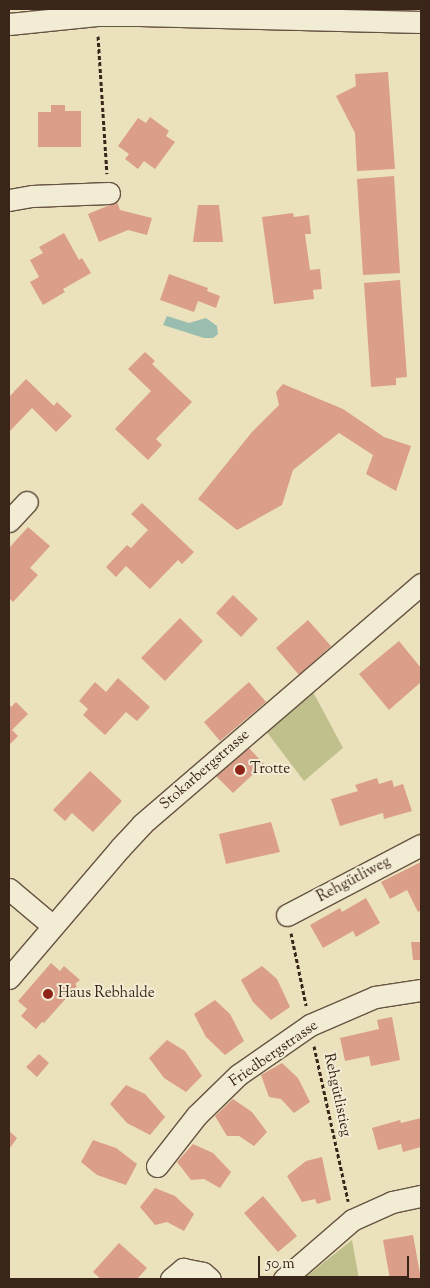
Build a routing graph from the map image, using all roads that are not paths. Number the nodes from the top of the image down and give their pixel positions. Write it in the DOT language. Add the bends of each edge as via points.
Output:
graph roads {
  1 [pos="421,22"];
  2 [pos="9,24"];
  3 [pos="109,193"];
  4 [pos="9,200"];
  5 [pos="27,502"];
  6 [pos="9,521"];
  7 [pos="421,584"];
  8 [pos="421,845"];
  9 [pos="9,889"];
  10 [pos="287,915"];
  11 [pos="52,926"];
  12 [pos="9,978"];
  13 [pos="421,990"];
  14 [pos="157,1166"];
  15 [pos="421,1196"];
  16 [pos="171,1279"];
  17 [pos="210,1279"];
  18 [pos="284,1279"];
  1 -- 2 [label="street" via="97,15"];
  3 -- 4 [label="street"];
  5 -- 6 [label="street"];
  7 -- 11 [label="street, Stokarbergstrasse" via="142,824"];
  8 -- 10 [label="street, Rehgütliweg"];
  9 -- 11 [label="street"];
  11 -- 12 [label="street, Stokarbergstrasse"];
  13 -- 14 [label="street, Friedbergstrasse" via="376,997 310,1025 238,1075 197,1115"];
  15 -- 18 [label="street" via="392,1202 352,1220"];
  16 -- 17 [label="street" via="183,1269 204,1273"];
}
